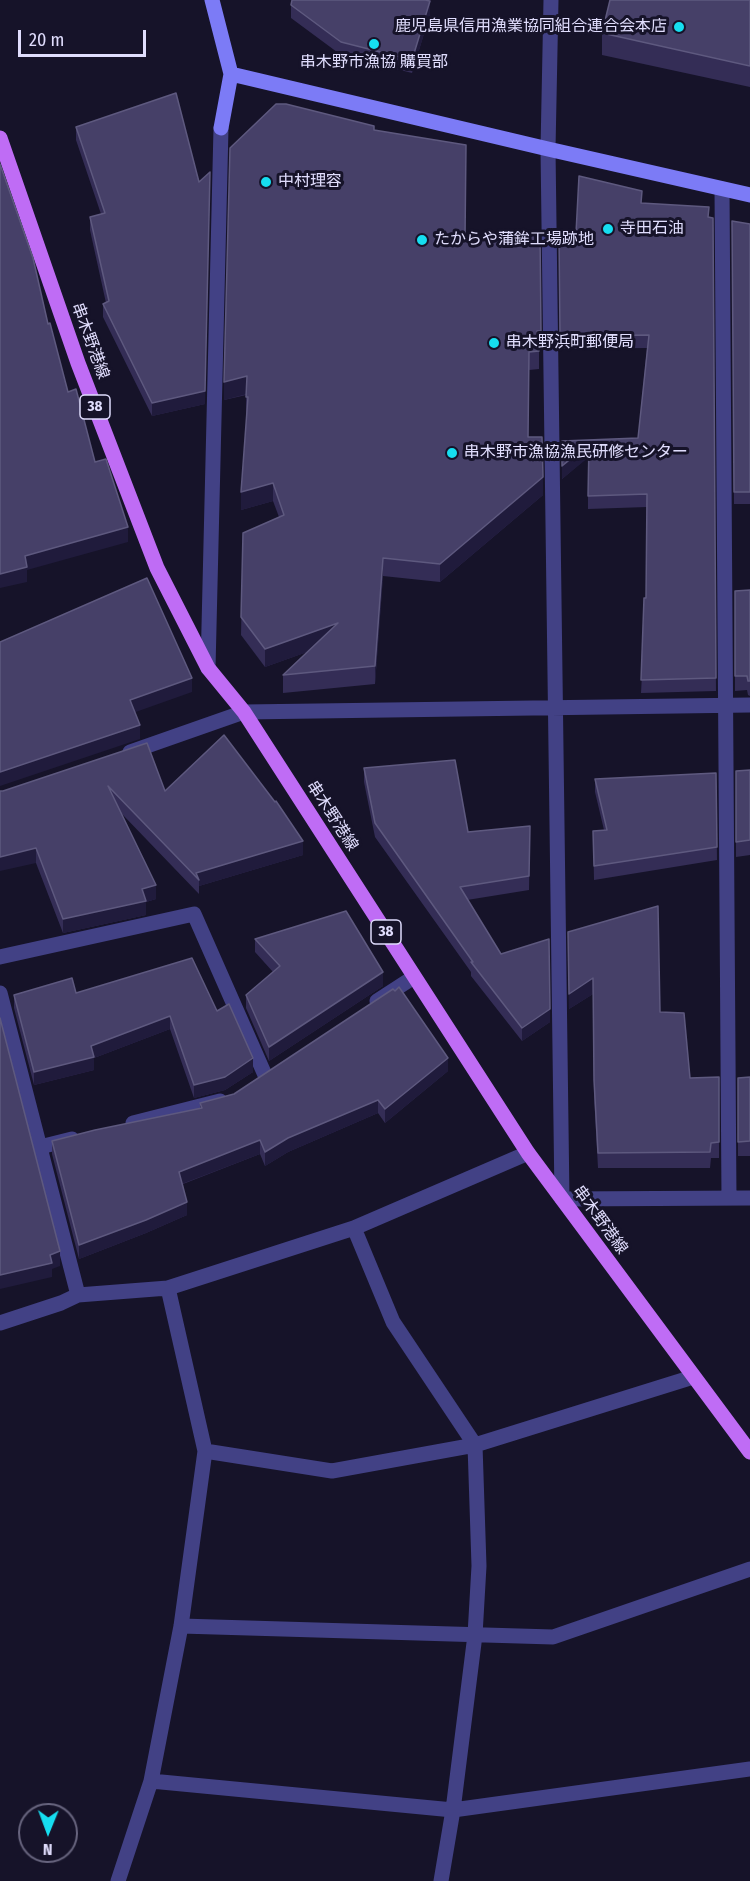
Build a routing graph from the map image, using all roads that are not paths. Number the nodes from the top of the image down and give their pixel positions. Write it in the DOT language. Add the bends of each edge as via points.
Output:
graph roads {
  1 [pos="212,0"];
  2 [pos="551,0"];
  3 [pos="231,74"];
  4 [pos="0,138"];
  5 [pos="548,149"];
  6 [pos="722,189"];
  7 [pos="750,195"];
  8 [pos="208,668"];
  9 [pos="726,705"];
  10 [pos="750,705"];
  11 [pos="555,707"];
  12 [pos="244,712"];
  13 [pos="121,755"];
  14 [pos="0,957"];
  15 [pos="414,977"];
  16 [pos="0,993"];
  17 [pos="364,1009"];
  18 [pos="265,1074"];
  19 [pos="238,1093"];
  20 [pos="118,1127"];
  21 [pos="84,1136"];
  22 [pos="40,1147"];
  23 [pos="528,1153"];
  24 [pos="729,1198"];
  25 [pos="750,1198"];
  26 [pos="562,1199"];
  27 [pos="354,1228"];
  28 [pos="168,1288"];
  29 [pos="78,1295"];
  30 [pos="0,1323"];
  31 [pos="693,1377"];
  32 [pos="475,1446"];
  33 [pos="205,1451"];
  34 [pos="750,1452"];
  35 [pos="750,1569"];
  36 [pos="181,1626"];
  37 [pos="475,1635"];
  38 [pos="750,1769"];
  39 [pos="151,1781"];
  40 [pos="453,1810"];
  41 [pos="118,1881"];
  42 [pos="441,1881"];
  1 -- 3 [label="street"];
  2 -- 5 [label="street"];
  3 -- 5 [label="street"];
  3 -- 8 [label="street" via="221,128"];
  4 -- 8 [label="main road, 串木野港線 / 38" via="78,363 158,568"];
  5 -- 6 [label="street"];
  5 -- 11 [label="street"];
  6 -- 7 [label="street"];
  6 -- 9 [label="street"];
  8 -- 12 [label="main road, 串木野港線 / 38"];
  9 -- 10 [label="street"];
  9 -- 11 [label="street"];
  9 -- 24 [label="street"];
  11 -- 12 [label="street"];
  11 -- 26 [label="street"];
  12 -- 13 [label="street"];
  12 -- 15 [label="main road, 串木野港線 / 38"];
  14 -- 18 [label="street" via="194,914"];
  15 -- 17 [label="street"];
  15 -- 23 [label="main road, 串木野港線 / 38"];
  16 -- 22 [label="street"];
  19 -- 20 [label="street" via="229,1099"];
  21 -- 22 [label="street"];
  22 -- 29 [label="street"];
  23 -- 26 [label="main road, 串木野港線 / 38"];
  23 -- 27 [label="street"];
  24 -- 25 [label="street"];
  24 -- 26 [label="street"];
  26 -- 31 [label="main road, 串木野港線 / 38"];
  27 -- 28 [label="street"];
  27 -- 32 [label="street" via="393,1322"];
  28 -- 29 [label="street"];
  28 -- 33 [label="street"];
  29 -- 30 [label="street"];
  31 -- 32 [label="street"];
  31 -- 34 [label="main road, 串木野港線 / 38"];
  32 -- 33 [label="street" via="332,1471"];
  32 -- 37 [label="street" via="479,1566"];
  33 -- 36 [label="street"];
  35 -- 37 [label="street" via="553,1637"];
  36 -- 37 [label="street"];
  36 -- 39 [label="street"];
  37 -- 40 [label="street"];
  38 -- 40 [label="street"];
  39 -- 40 [label="street"];
  39 -- 41 [label="street"];
  40 -- 42 [label="street"];
}
